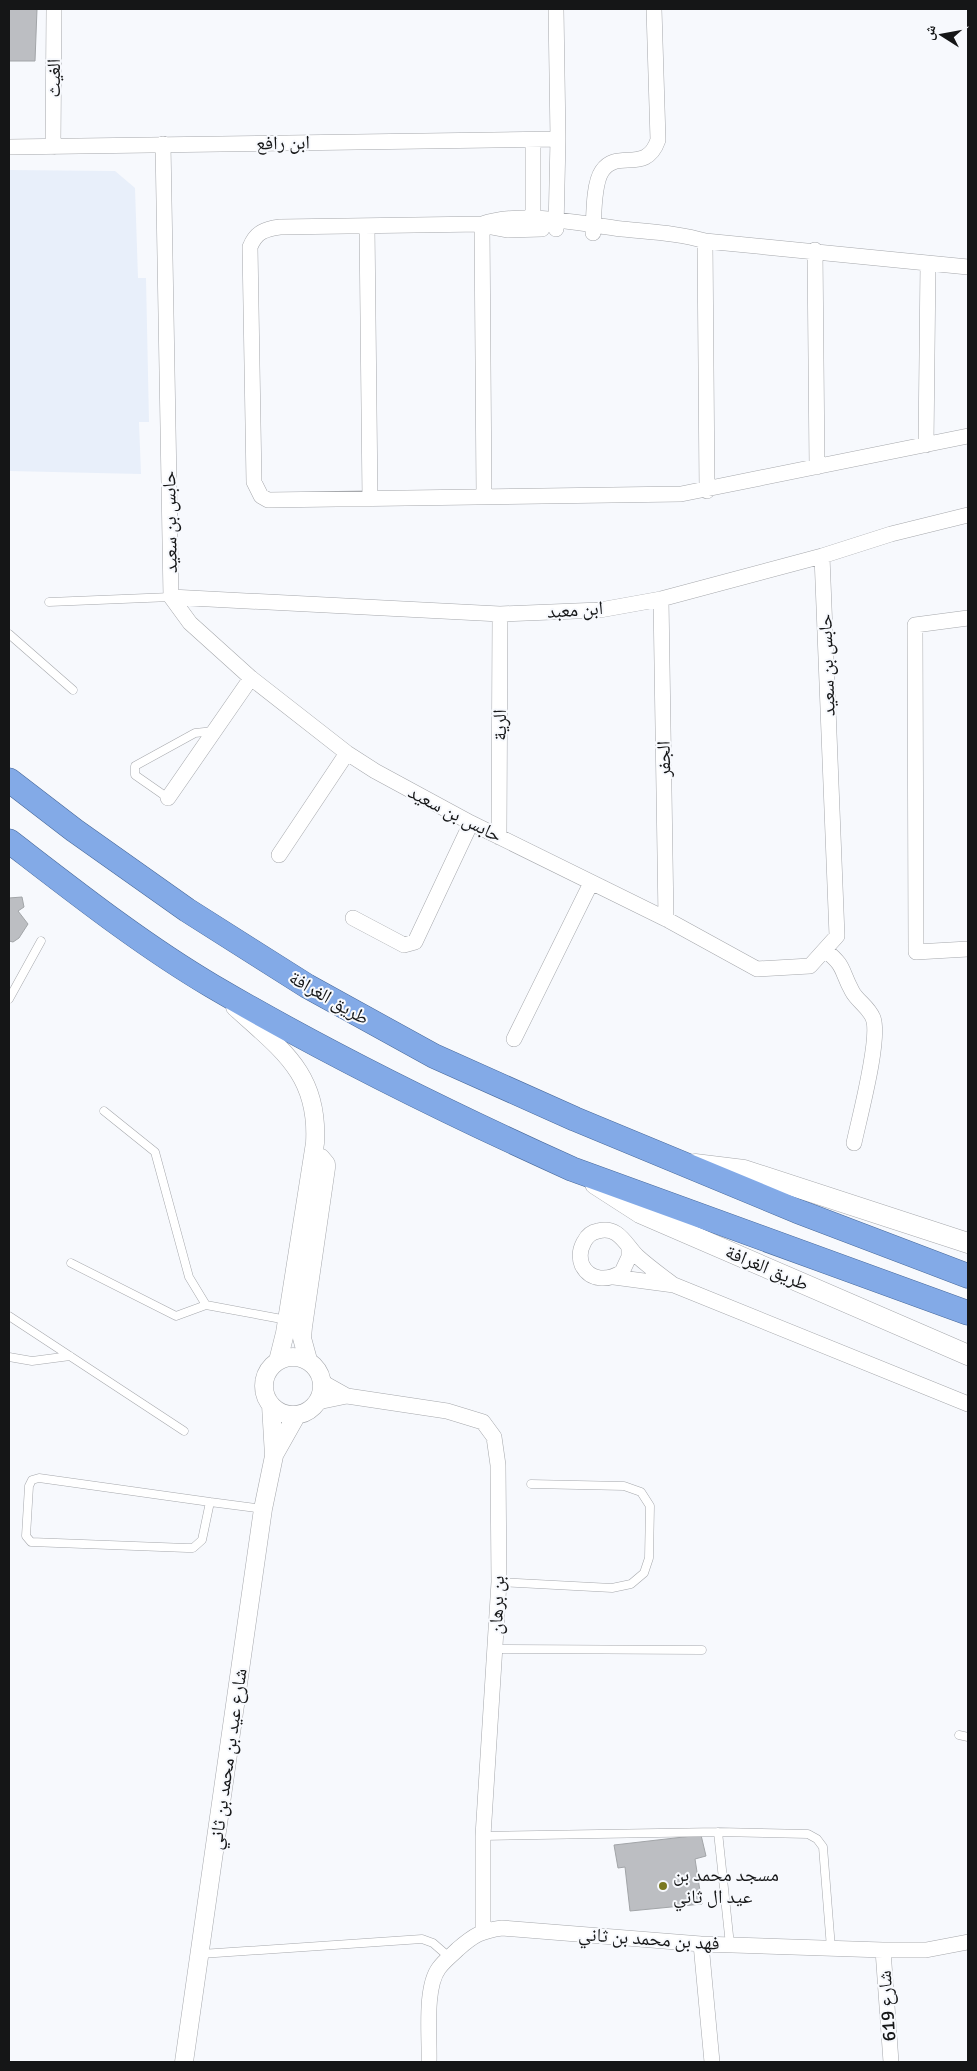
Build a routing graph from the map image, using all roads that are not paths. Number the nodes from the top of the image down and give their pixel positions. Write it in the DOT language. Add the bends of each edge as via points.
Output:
graph roads {
  1 [pos="54,9"];
  2 [pos="556,9"];
  3 [pos="654,9"];
  4 [pos="558,139"];
  5 [pos="533,140"];
  6 [pos="163,144"];
  7 [pos="9,147"];
  8 [pos="53,147"];
  9 [pos="482,224"];
  10 [pos="533,224"];
  11 [pos="556,225"];
  12 [pos="367,226"];
  13 [pos="593,229"];
  14 [pos="705,242"];
  15 [pos="815,250"];
  16 [pos="928,263"];
  17 [pos="968,266"];
  18 [pos="968,436"];
  19 [pos="926,445"];
  20 [pos="817,467"];
  21 [pos="707,491"];
  22 [pos="484,496"];
  23 [pos="370,499"];
  24 [pos="968,515"];
  25 [pos="822,556"];
  26 [pos="171,597"];
  27 [pos="661,599"];
  28 [pos="49,602"];
  29 [pos="500,614"];
  30 [pos="968,618"];
  31 [pos="9,634"];
  32 [pos="251,678"];
  33 [pos="73,690"];
  34 [pos="214,731"];
  35 [pos="347,752"];
  36 [pos="9,780"];
  37 [pos="168,798"];
  38 [pos="471,823"];
  39 [pos="500,837"];
  40 [pos="9,841"];
  41 [pos="279,856"];
  42 [pos="591,883"];
  43 [pos="353,918"];
  44 [pos="666,919"];
  45 [pos="41,941"];
  46 [pos="968,949"];
  47 [pos="825,950"];
  48 [pos="211,985"];
  49 [pos="9,999"];
  50 [pos="514,1039"];
  51 [pos="104,1111"];
  52 [pos="854,1143"];
  53 [pos="680,1162"];
  54 [pos="312,1164"];
  55 [pos="572,1169"];
  56 [pos="968,1243"];
  57 [pos="629,1248"];
  58 [pos="71,1263"];
  59 [pos="968,1276"];
  60 [pos="614,1277"];
  61 [pos="674,1285"];
  62 [pos="206,1305"];
  63 [pos="968,1313"];
  64 [pos="9,1316"];
  65 [pos="287,1320"];
  66 [pos="968,1355"];
  67 [pos="70,1356"];
  68 [pos="9,1357"];
  69 [pos="278,1360"];
  70 [pos="308,1360"];
  71 [pos="322,1382"];
  72 [pos="347,1396"];
  73 [pos="318,1402"];
  74 [pos="968,1404"];
  75 [pos="271,1405"];
  76 [pos="296,1416"];
  77 [pos="184,1430"];
  78 [pos="274,1456"];
  79 [pos="531,1484"];
  80 [pos="210,1502"];
  81 [pos="263,1509"];
  82 [pos="499,1582"];
  83 [pos="495,1650"];
  84 [pos="702,1650"];
  85 [pos="959,1735"];
  86 [pos="968,1736"];
  87 [pos="718,1832"];
  88 [pos="483,1836"];
  89 [pos="483,1930"];
  90 [pos="968,1942"];
  91 [pos="701,1944"];
  92 [pos="730,1945"];
  93 [pos="830,1948"];
  94 [pos="883,1950"];
  95 [pos="201,1954"];
  96 [pos="449,1957"];
  97 [pos="184,2062"];
  98 [pos="429,2062"];
  99 [pos="712,2062"];
  100 [pos="891,2062"];
  1 -- 8 [label="street, الغيث"];
  2 -- 4 [label="street"];
  3 -- 13 [label="street" via="658,140 655,148 641,160 612,162 601,172"];
  4 -- 5 [label="street, ابن رافع"];
  4 -- 11 [label="street"];
  5 -- 6 [label="street, ابن رافع"];
  5 -- 10 [label="street"];
  6 -- 8 [label="street, ابن رافع"];
  6 -- 26 [label="street, حابس بن سعيد"];
  7 -- 8 [label="street, ابن رافع"];
  9 -- 10 [label="street" via="507,230"];
  9 -- 12 [label="street"];
  9 -- 22 [label="street"];
  10 -- 11 [label="street"];
  11 -- 13 [label="street"];
  12 -- 23 [label="street"];
  12 -- 23 [label="street" via="270,228 261,231 250,247 256,489 261,496 276,502"];
  13 -- 14 [label="street" via="671,243"];
  14 -- 15 [label="street"];
  14 -- 21 [label="street"];
  15 -- 16 [label="street"];
  15 -- 20 [label="street"];
  16 -- 17 [label="street"];
  16 -- 19 [label="street"];
  18 -- 19 [label="street"];
  19 -- 20 [label="street"];
  20 -- 21 [label="street"];
  21 -- 22 [label="street" via="668,495"];
  22 -- 23 [label="street"];
  24 -- 25 [label="street, ابن معبد" via="891,534"];
  25 -- 27 [label="street, ابن معبد"];
  25 -- 47 [label="street, حابس بن سعيد" via="837,936"];
  26 -- 28 [label="lane"];
  26 -- 29 [label="street, ابن معبد"];
  26 -- 32 [label="street, حابس بن سعيد" via="190,623"];
  27 -- 29 [label="street, ابن معبد" via="600,610"];
  27 -- 44 [label="street, الجفر"];
  29 -- 39 [label="street, الرية"];
  30 -- 46 [label="street" via="915,626 916,952"];
  31 -- 33 [label="lane"];
  32 -- 34 [label="street"];
  32 -- 35 [label="street, حابس بن سعيد"];
  34 -- 37 [label="street"];
  34 -- 37 [label="lane" via="195,733 135,766 135,775"];
  35 -- 38 [label="street, حابس بن سعيد" via="375,771"];
  35 -- 41 [label="street"];
  36 -- 53 [label="highway, طريق الغرافة" via="188,910 356,1014 434,1056"];
  38 -- 39 [label="street, حابس بن سعيد"];
  38 -- 43 [label="street" via="415,942 404,946"];
  39 -- 42 [label="street, حابس بن سعيد"];
  40 -- 48 [label="highway, طريق الغرافة" via="136,936"];
  42 -- 44 [label="street, حابس بن سعيد"];
  42 -- 50 [label="street"];
  44 -- 47 [label="street, حابس بن سعيد" via="757,970 810,966"];
  45 -- 49 [label="lane"];
  47 -- 52 [label="street" via="841,963 852,992 865,1004 874,1020 874,1046"];
  48 -- 54 [label="street" via="300,1071 308,1087 316,1124"];
  48 -- 55 [label="highway, طريق الغرافة" via="342,1056"];
  51 -- 62 [label="lane" via="155,1152 189,1277"];
  53 -- 56 [label="main road, طريق الغرافة" via="744,1170"];
  53 -- 59 [label="highway, طريق الغرافة"];
  54 -- 65 [label="street"];
  54 -- 70 [label="street" via="321,1158 326,1168 302,1328"];
  55 -- 63 [label="highway, طريق الغرافة"];
  55 -- 66 [label="main road, طريق الغرافة" via="640,1213"];
  57 -- 60 [label="street" via="627,1265"];
  57 -- 60 [label="street" via="618,1234 610,1230 600,1230 585,1239 580,1257 588,1273 596,1278"];
  57 -- 61 [label="street"];
  58 -- 62 [label="lane" via="176,1316"];
  60 -- 61 [label="street"];
  61 -- 74 [label="street"];
  62 -- 65 [label="lane"];
  64 -- 67 [label="lane"];
  65 -- 69 [label="street"];
  67 -- 68 [label="lane" via="32,1361"];
  67 -- 77 [label="lane"];
  69 -- 70 [label="street" via="296,1356"];
  69 -- 75 [label="street" via="264,1381 266,1398"];
  70 -- 71 [label="street" via="318,1370"];
  71 -- 72 [label="street, بن برهان"];
  71 -- 73 [label="street"];
  72 -- 73 [label="street, بن برهان"];
  72 -- 82 [label="street, بن برهان" via="448,1411 483,1422 494,1437 498,1465"];
  73 -- 76 [label="street"];
  75 -- 76 [label="street" via="282,1414"];
  75 -- 78 [label="street, شارع عيد بن محمد بن ثاني"];
  76 -- 78 [label="street, شارع عيد بن محمد بن ثاني"];
  78 -- 81 [label="street, شارع عيد بن محمد بن ثاني"];
  79 -- 82 [label="lane" via="624,1486 641,1492 650,1506 650,1558 644,1573 631,1584 612,1588"];
  80 -- 80 [label="lane" via="35,1478 29,1486 26,1536 36,1543 193,1548 202,1540"];
  80 -- 81 [label="lane"];
  81 -- 95 [label="street, شارع عيد بن محمد بن ثاني"];
  82 -- 83 [label="street, بن برهان"];
  83 -- 84 [label="lane"];
  83 -- 88 [label="street, بن برهان"];
  85 -- 86 [label="lane"];
  87 -- 88 [label="lane"];
  87 -- 92 [label="lane"];
  87 -- 93 [label="lane" via="797,1833 817,1838 823,1847"];
  88 -- 89 [label="street, بن برهان"];
  89 -- 91 [label="street, فهد بن محمد بن ثاني" via="502,1928"];
  89 -- 96 [label="street"];
  90 -- 94 [label="street, فهد بن محمد بن ثاني" via="926,1950"];
  91 -- 92 [label="street, فهد بن محمد بن ثاني"];
  91 -- 99 [label="street"];
  92 -- 93 [label="street, فهد بن محمد بن ثاني"];
  93 -- 94 [label="street, فهد بن محمد بن ثاني"];
  94 -- 100 [label="street, شارع 619"];
  95 -- 96 [label="lane" via="416,1939 433,1943"];
  95 -- 97 [label="street, شارع عيد بن محمد بن ثاني"];
  96 -- 98 [label="street" via="439,1968 431,1990"];
}
